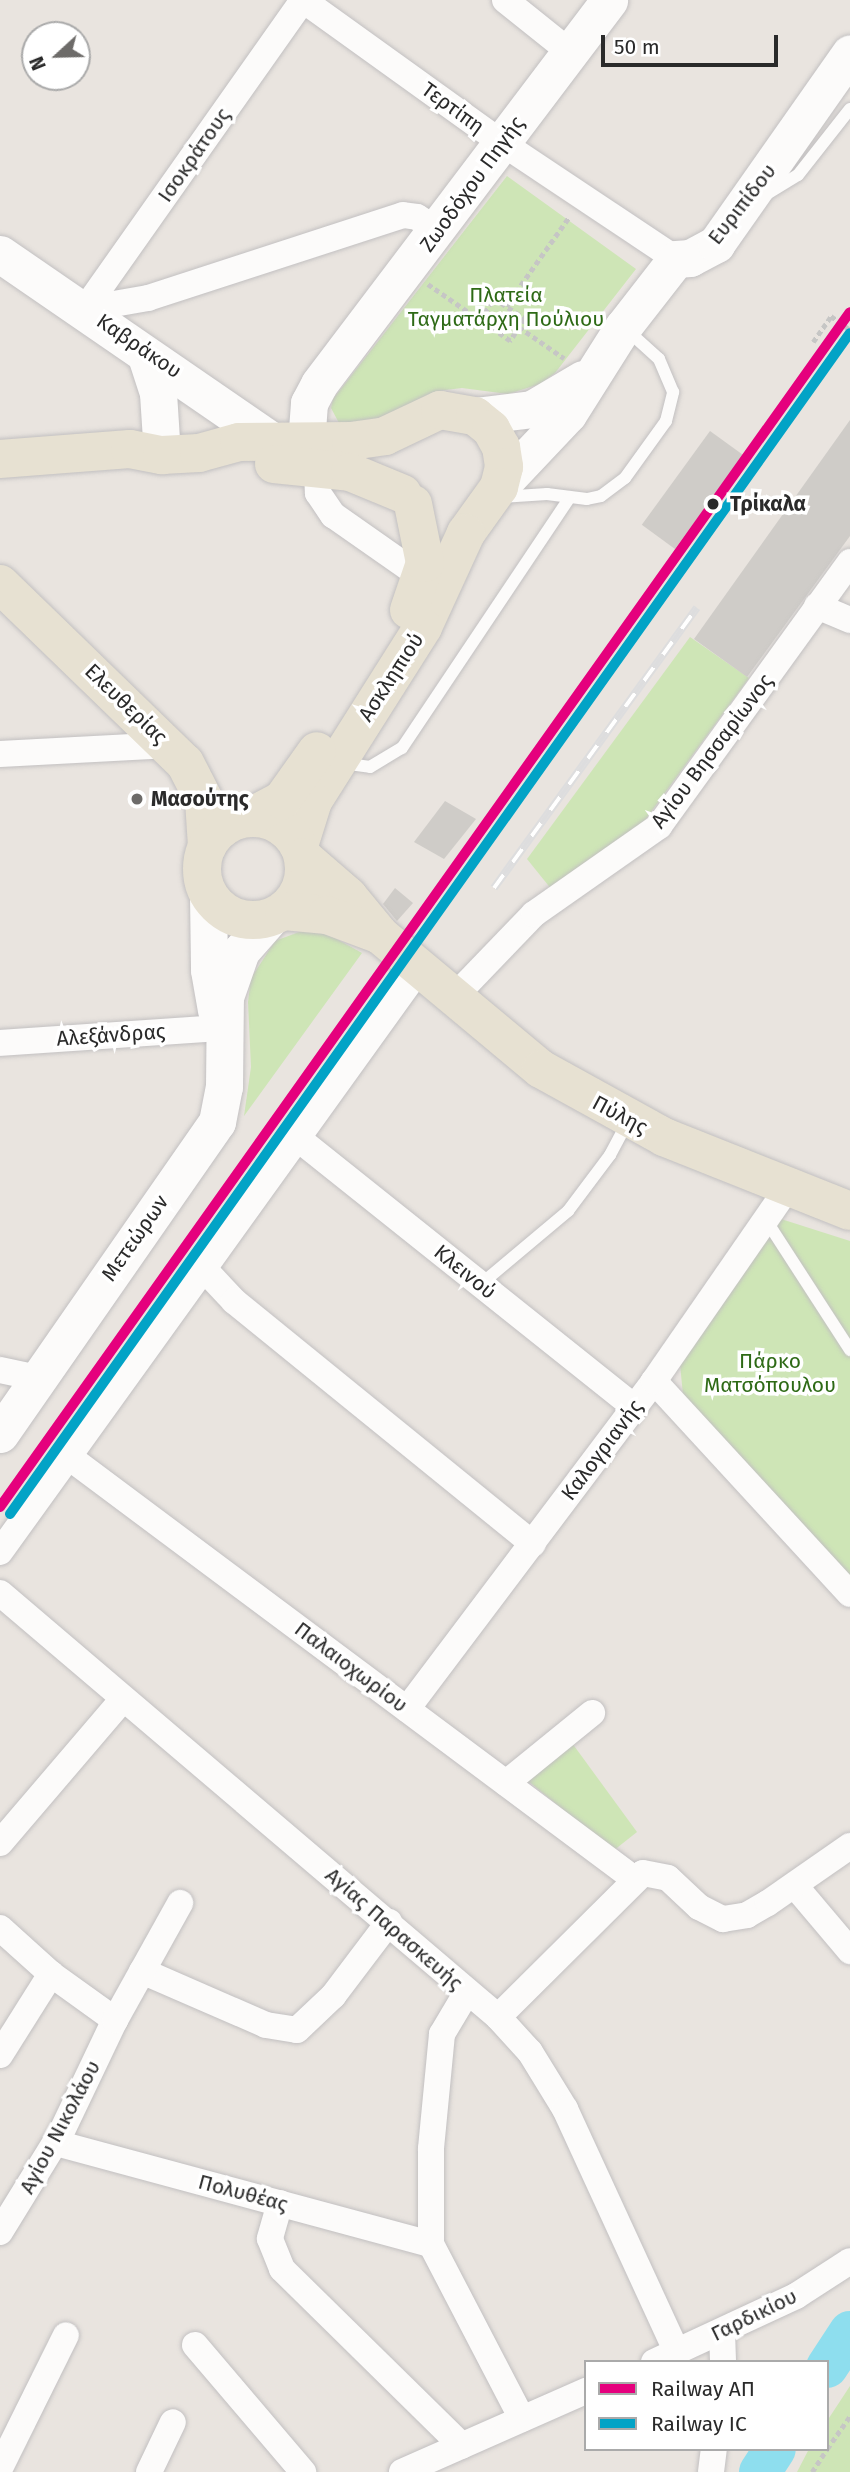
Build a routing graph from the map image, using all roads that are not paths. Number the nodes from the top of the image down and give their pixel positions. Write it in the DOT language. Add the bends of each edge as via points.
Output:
graph roads {
  1 [pos="303,0"];
  2 [pos="505,0"];
  3 [pos="608,0"];
  4 [pos="569,52"];
  5 [pos="850,53"];
  6 [pos="850,109"];
  7 [pos="502,143"];
  8 [pos="746,204"];
  9 [pos="438,230"];
  10 [pos="0,254"];
  11 [pos="676,259"];
  12 [pos="85,309"];
  13 [pos="623,327"];
  14 [pos="146,356"];
  15 [pos="584,367"];
  16 [pos="475,416"];
  17 [pos="409,427"];
  18 [pos="299,451"];
  19 [pos="162,455"];
  20 [pos="0,459"];
  21 [pos="0,477"];
  22 [pos="491,497"];
  23 [pos="408,499"];
  24 [pos="569,499"];
  25 [pos="848,569"];
  26 [pos="423,578"];
  27 [pos="0,584"];
  28 [pos="817,606"];
  29 [pos="850,620"];
  30 [pos="170,745"];
  31 [pos="0,754"];
  32 [pos="337,761"];
  33 [pos="248,818"];
  34 [pos="207,847"];
  35 [pos="301,852"];
  36 [pos="208,895"];
  37 [pos="277,915"];
  38 [pos="380,935"];
  39 [pos="420,968"];
  40 [pos="454,997"];
  41 [pos="221,1028"];
  42 [pos="0,1043"];
  43 [pos="628,1121"];
  44 [pos="296,1137"];
  45 [pos="789,1186"];
  46 [pos="850,1211"];
  47 [pos="766,1220"];
  48 [pos="204,1269"];
  49 [pos="481,1284"];
  50 [pos="850,1350"];
  51 [pos="0,1370"];
  52 [pos="39,1378"];
  53 [pos="654,1381"];
  54 [pos="634,1407"];
  55 [pos="0,1434"];
  56 [pos="69,1457"];
  57 [pos="533,1544"];
  58 [pos="0,1552"];
  59 [pos="0,1593"];
  60 [pos="850,1594"];
  61 [pos="123,1699"];
  62 [pos="407,1709"];
  63 [pos="592,1713"];
  64 [pos="506,1783"];
  65 [pos="0,1843"];
  66 [pos="850,1846"];
  67 [pos="633,1878"];
  68 [pos="796,1887"];
  69 [pos="180,1903"];
  70 [pos="390,1922"];
  71 [pos="0,1928"];
  72 [pos="850,1951"];
  73 [pos="142,1971"];
  74 [pos="51,1974"];
  75 [pos="467,1992"];
  76 [pos="498,2017"];
  77 [pos="116,2020"];
  78 [pos="0,2055"];
  79 [pos="56,2143"];
  80 [pos="281,2203"];
  81 [pos="0,2232"];
  82 [pos="431,2244"];
  83 [pos="850,2261"];
  84 [pos="722,2332"];
  85 [pos="66,2335"];
  86 [pos="195,2345"];
  87 [pos="665,2357"];
  88 [pos="723,2360"];
  89 [pos="584,2392"];
  90 [pos="522,2419"];
  91 [pos="173,2422"];
  92 [pos="462,2446"];
  93 [pos="714,2451"];
  94 [pos="0,2468"];
  95 [pos="149,2472"];
  96 [pos="303,2472"];
  97 [pos="402,2472"];
  98 [pos="711,2472"];
  1 -- 7 [label="street, Τερτίπη"];
  1 -- 12 [label="street, Ισοκράτους"];
  2 -- 4 [label="street"];
  3 -- 4 [label="street, Ζωοδόχου Πηγής"];
  4 -- 7 [label="street, Ζωοδόχου Πηγής"];
  5 -- 8 [label="street, Ευριπίδου"];
  6 -- 8 [label="lane" via="798,176"];
  7 -- 9 [label="street, Ζωοδόχου Πηγής"];
  7 -- 11 [label="street, Τερτίπη"];
  8 -- 11 [label="street, Ευριπίδου" via="704,253"];
  9 -- 12 [label="street" via="417,217 403,215 148,298"];
  9 -- 18 [label="street, Ζωοδόχου Πηγής" via="319,384 309,402"];
  10 -- 12 [label="street, Καβράκου"];
  11 -- 13 [label="street"];
  12 -- 14 [label="street, Καβράκου"];
  13 -- 15 [label="street"];
  13 -- 24 [label="lane" via="659,359 673,392 672,407 614,488 601,496"];
  14 -- 18 [label="street, Καβράκου"];
  14 -- 19 [label="street" via="158,393"];
  15 -- 16 [label="street" via="572,388 532,409"];
  15 -- 22 [label="street" via="568,414"];
  16 -- 17 [label="main road" via="440,410"];
  16 -- 22 [label="main road, Ασκληπιού" via="491,429 501,447 504,467"];
  17 -- 18 [label="main road" via="385,436"];
  17 -- 23 [label="main road, Ασκληπιού" via="395,460"];
  18 -- 19 [label="main road" via="239,442 199,453"];
  18 -- 23 [label="main road" via="373,478"];
  18 -- 26 [label="street" via="333,514"];
  19 -- 20 [label="main road" via="130,449"];
  19 -- 21 [label="main road" via="131,466"];
  22 -- 23 [label="main road" via="471,514 440,518"];
  22 -- 24 [label="lane" via="529,494"];
  22 -- 32 [label="main road, Ασκληπιού" via="466,533 423,627"];
  23 -- 26 [label="main road, Ασκληπιού" via="422,542"];
  24 -- 32 [label="lane" via="402,748 370,767"];
  25 -- 28 [label="street, Αγίου Βησσαρίωνος"];
  26 -- 33 [label="main road, Ασκληπιού" via="407,615 293,786 268,810"];
  27 -- 30 [label="main road, Ελευθερίας"];
  28 -- 29 [label="street"];
  28 -- 40 [label="street, Αγίου Βησσαρίωνος" via="659,826 534,914"];
  30 -- 31 [label="street"];
  30 -- 34 [label="main road, Ελευθερίας" via="196,779 204,800"];
  32 -- 35 [label="main road, Ασκληπιού" via="313,801"];
  33 -- 34 [label="main road" via="223,827"];
  33 -- 35 [label="main road" via="278,824"];
  34 -- 36 [label="main road, Ελευθερίας" via="201,871"];
  35 -- 37 [label="main road" via="302,887"];
  35 -- 38 [label="main road" via="348,896"];
  36 -- 37 [label="main road" via="235,918"];
  36 -- 41 [label="street, Μετεώρων" via="209,970"];
  37 -- 38 [label="main road" via="327,915"];
  37 -- 41 [label="street, Μετεώρων" via="241,951 225,997"];
  38 -- 39 [label="main road"];
  39 -- 40 [label="main road, Πύλης"];
  39 -- 44 [label="street"];
  40 -- 43 [label="main road, Πύλης" via="522,1056"];
  41 -- 42 [label="street, Αλεξάνδρας"];
  41 -- 52 [label="street, Μετεώρων" via="224,1087 212,1131"];
  43 -- 45 [label="main road, Πύλης"];
  43 -- 49 [label="lane" via="610,1155 569,1211"];
  44 -- 48 [label="street"];
  44 -- 49 [label="street, Κλεινού"];
  45 -- 46 [label="main road, Πύλης"];
  45 -- 47 [label="street, Καλογριανής"];
  47 -- 50 [label="lane"];
  47 -- 53 [label="street, Καλογριανής"];
  48 -- 56 [label="street"];
  48 -- 57 [label="street" via="234,1301"];
  49 -- 54 [label="street, Κλεινού"];
  51 -- 52 [label="street"];
  52 -- 55 [label="street, Μετεώρων"];
  53 -- 54 [label="street, Καλογριανής"];
  53 -- 60 [label="street"];
  54 -- 57 [label="street, Καλογριανής"];
  56 -- 58 [label="street"];
  56 -- 62 [label="street, Παλαιοχωρίου"];
  57 -- 62 [label="street, Καλογριανής"];
  59 -- 61 [label="street, Αγίας Παρασκευής"];
  61 -- 65 [label="street"];
  61 -- 70 [label="street, Αγίας Παρασκευής"];
  62 -- 64 [label="street, Παλαιοχωρίου"];
  63 -- 64 [label="street"];
  64 -- 67 [label="street, Παλαιοχωρίου"];
  66 -- 68 [label="street"];
  67 -- 68 [label="street" via="643,1873 668,1878 699,1907 723,1919 747,1915"];
  67 -- 76 [label="street"];
  68 -- 72 [label="street"];
  69 -- 73 [label="street, Αγίου Νικολάου"];
  70 -- 73 [label="street" via="332,1996 297,2030 266,2025"];
  70 -- 75 [label="street, Αγίας Παρασκευής"];
  71 -- 74 [label="street"];
  73 -- 77 [label="street, Αγίου Νικολάου"];
  74 -- 77 [label="street"];
  74 -- 78 [label="street"];
  75 -- 76 [label="street, Αγίας Παρασκευής"];
  75 -- 82 [label="street" via="442,2034 432,2136"];
  76 -- 87 [label="street, Αγίας Παρασκευής" via="556,2092"];
  77 -- 79 [label="street, Αγίου Νικολάου"];
  79 -- 80 [label="street, Πολυθέας"];
  79 -- 81 [label="street, Αγίου Νικολάου"];
  80 -- 82 [label="street, Πολυθέας"];
  80 -- 92 [label="street" via="270,2239 282,2269"];
  82 -- 90 [label="street"];
  83 -- 84 [label="street, Γαρδικίου" via="796,2296"];
  84 -- 87 [label="street, Γαρδικίου"];
  84 -- 88 [label="street"];
  85 -- 94 [label="street"];
  86 -- 96 [label="street"];
  89 -- 90 [label="street"];
  90 -- 92 [label="street"];
  91 -- 95 [label="street"];
  92 -- 97 [label="street"];
  93 -- 98 [label="street"];
}
